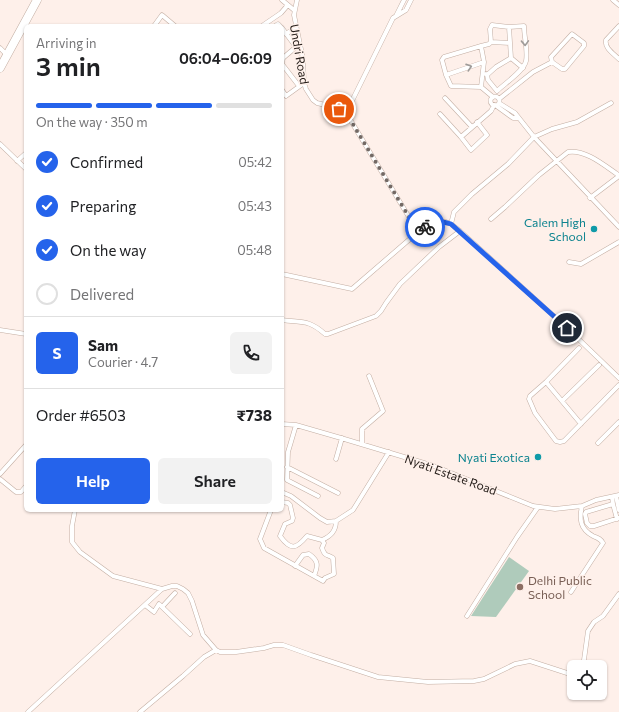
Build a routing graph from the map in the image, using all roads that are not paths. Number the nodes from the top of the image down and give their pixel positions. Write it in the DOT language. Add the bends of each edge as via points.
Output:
graph roads {
  1 [pos="33,0"];
  2 [pos="37,0"];
  3 [pos="282,0"];
  4 [pos="297,0"];
  5 [pos="404,0"];
  6 [pos="411,0"];
  7 [pos="613,0"];
  8 [pos="619,5"];
  9 [pos="287,6"];
  10 [pos="294,10"];
  11 [pos="396,16"];
  12 [pos="155,24"];
  13 [pos="173,24"];
  14 [pos="265,24"];
  15 [pos="619,26"];
  16 [pos="296,27"];
  17 [pos="509,27"];
  18 [pos="284,31"];
  19 [pos="286,34"];
  20 [pos="491,42"];
  21 [pos="510,44"];
  22 [pos="481,46"];
  23 [pos="1,53"];
  24 [pos="284,58"];
  25 [pos="511,58"];
  26 [pos="619,59"];
  27 [pos="484,62"];
  28 [pos="552,62"];
  29 [pos="284,63"];
  30 [pos="0,68"];
  31 [pos="523,68"];
  32 [pos="483,71"];
  33 [pos="446,75"];
  34 [pos="487,75"];
  35 [pos="304,83"];
  36 [pos="299,86"];
  37 [pos="481,87"];
  38 [pos="284,93"];
  39 [pos="493,97"];
  40 [pos="445,98"];
  41 [pos="497,103"];
  42 [pos="611,103"];
  43 [pos="346,114"];
  44 [pos="440,114"];
  45 [pos="477,122"];
  46 [pos="472,128"];
  47 [pos="461,137"];
  48 [pos="534,137"];
  49 [pos="0,144"];
  50 [pos="24,155"];
  51 [pos="17,161"];
  52 [pos="557,161"];
  53 [pos="24,167"];
  54 [pos="619,176"];
  55 [pos="590,198"];
  56 [pos="491,219"];
  57 [pos="451,224"];
  58 [pos="619,227"];
  59 [pos="460,231"];
  60 [pos="418,232"];
  61 [pos="619,242"];
  62 [pos="569,262"];
  63 [pos="284,274"];
  64 [pos="284,320"];
  65 [pos="0,330"];
  66 [pos="24,334"];
  67 [pos="579,348"];
  68 [pos="599,365"];
  69 [pos="369,376"];
  70 [pos="619,378"];
  71 [pos="546,382"];
  72 [pos="619,385"];
  73 [pos="562,401"];
  74 [pos="619,422"];
  75 [pos="284,424"];
  76 [pos="581,424"];
  77 [pos="296,425"];
  78 [pos="342,438"];
  79 [pos="598,443"];
  80 [pos="362,444"];
  81 [pos="24,447"];
  82 [pos="389,452"];
  83 [pos="336,459"];
  84 [pos="287,467"];
  85 [pos="0,474"];
  86 [pos="0,479"];
  87 [pos="24,488"];
  88 [pos="284,493"];
  89 [pos="338,493"];
  90 [pos="318,496"];
  91 [pos="615,496"];
  92 [pos="284,502"];
  93 [pos="613,504"];
  94 [pos="582,506"];
  95 [pos="538,507"];
  96 [pos="619,510"];
  97 [pos="76,512"];
  98 [pos="270,512"];
  99 [pos="618,519"];
  100 [pos="336,521"];
  101 [pos="322,540"];
  102 [pos="295,566"];
  103 [pos="314,576"];
  104 [pos="162,589"];
  105 [pos="571,592"];
  106 [pos="175,593"];
  107 [pos="619,594"];
  108 [pos="145,605"];
  109 [pos="162,607"];
  110 [pos="467,616"];
  111 [pos="190,634"];
  112 [pos="216,650"];
  113 [pos="584,660"];
  114 [pos="567,673"];
  115 [pos="28,712"];
  116 [pos="140,712"];
  1 -- 23 [label="highway"];
  2 -- 30 [label="highway"];
  3 -- 9 [label="street"];
  4 -- 10 [label="street, Undri Road"];
  5 -- 11 [label="street"];
  6 -- 11 [label="street" via="406,10"];
  7 -- 8 [label="street"];
  9 -- 10 [label="street"];
  9 -- 14 [label="street" via="282,13"];
  10 -- 16 [label="street, Undri Road"];
  11 -- 43 [label="street"];
  12 -- 13 [label="street" via="162,15"];
  15 -- 26 [label="street" via="605,43"];
  16 -- 19 [label="street"];
  16 -- 35 [label="street, Undri Road" via="303,59"];
  17 -- 20 [label="street" via="490,26"];
  17 -- 21 [label="street"];
  17 -- 31 [label="street, one-way" via="524,26 526,59"];
  18 -- 19 [label="street"];
  19 -- 24 [label="street" via="296,47"];
  20 -- 21 [label="street"];
  20 -- 22 [label="street"];
  21 -- 25 [label="street"];
  22 -- 27 [label="street"];
  22 -- 33 [label="street" via="444,57 442,60"];
  25 -- 31 [label="street"];
  25 -- 34 [label="street"];
  27 -- 32 [label="street"];
  33 -- 27 [label="street, one-way"];
  28 -- 28 [label="street" via="551,57 570,35 584,43 565,69"];
  28 -- 41 [label="street" via="533,72"];
  29 -- 36 [label="street"];
  31 -- 34 [label="street" via="497,91"];
  32 -- 34 [label="street"];
  32 -- 37 [label="street"];
  33 -- 37 [label="street" via="451,86"];
  35 -- 36 [label="street"];
  35 -- 43 [label="street, Undri Road" via="313,100 322,105 341,109"];
  36 -- 38 [label="street" via="286,96"];
  37 -- 39 [label="street"];
  39 -- 41 [label="street" via="497,97"];
  39 -- 41 [label="street" via="491,102"];
  40 -- 46 [label="street"];
  41 -- 45 [label="street"];
  41 -- 48 [label="street" via="515,113"];
  42 -- 48 [label="street" via="577,122"];
  43 -- 60 [label="street"];
  44 -- 47 [label="street"];
  45 -- 46 [label="street"];
  45 -- 47 [label="street" via="488,135 471,150"];
  46 -- 47 [label="street"];
  48 -- 52 [label="street"];
  48 -- 57 [label="street" via="454,212"];
  49 -- 51 [label="street"];
  50 -- 51 [label="street"];
  51 -- 53 [label="street"];
  52 -- 54 [label="street" via="568,152 580,153"];
  52 -- 55 [label="street"];
  52 -- 56 [label="street" via="539,174"];
  54 -- 55 [label="street"];
  55 -- 58 [label="street"];
  57 -- 59 [label="street"];
  57 -- 60 [label="street" via="430,224"];
  59 -- 64 [label="street" via="400,284 376,316 328,334 306,322"];
  59 -- 70 [label="street"];
  60 -- 63 [label="street" via="352,289"];
  61 -- 62 [label="street" via="581,264"];
  65 -- 66 [label="street"];
  67 -- 71 [label="street"];
  68 -- 73 [label="street"];
  69 -- 80 [label="street" via="383,411 362,429"];
  71 -- 73 [label="street"];
  71 -- 76 [label="street" via="529,399 535,413 556,441 564,441"];
  72 -- 76 [label="street"];
  73 -- 76 [label="street"];
  74 -- 79 [label="street"];
  75 -- 77 [label="street, Nyati Estate Road"];
  77 -- 78 [label="street, Nyati Estate Road"];
  77 -- 84 [label="street" via="288,452"];
  78 -- 80 [label="street, Nyati Estate Road"];
  78 -- 83 [label="street"];
  80 -- 82 [label="street, Nyati Estate Road"];
  81 -- 85 [label="street"];
  82 -- 95 [label="street, Nyati Estate Road" via="434,466"];
  82 -- 100 [label="street" via="353,510"];
  84 -- 89 [label="street"];
  84 -- 90 [label="street" via="286,480"];
  86 -- 87 [label="street" via="16,492 21,492"];
  88 -- 100 [label="street" via="323,520"];
  91 -- 93 [label="street"];
  91 -- 94 [label="street, Nyati Estate Road"];
  91 -- 96 [label="street"];
  92 -- 101 [label="street" via="290,504 293,518 285,524 280,536 288,545 292,547 300,544 307,536"];
  93 -- 99 [label="street"];
  93 -- 99 [label="street" via="588,510 585,517 590,526"];
  94 -- 95 [label="street, Nyati Estate Road" via="555,509"];
  94 -- 105 [label="street" via="579,518 581,524 589,534 604,543"];
  95 -- 110 [label="street"];
  97 -- 104 [label="street" via="72,542 80,552 113,576"];
  98 -- 102 [label="street" via="260,539 261,543 269,552"];
  100 -- 101 [label="street" via="335,529"];
  101 -- 103 [label="street" via="323,552 333,558 334,574 323,581"];
  102 -- 103 [label="street"];
  102 -- 103 [label="street" via="303,555 309,554 318,565"];
  104 -- 108 [label="street"];
  104 -- 112 [label="street" via="177,586 188,593 203,635"];
  106 -- 109 [label="street"];
  107 -- 113 [label="street" via="588,631"];
  108 -- 109 [label="street" via="154,612 159,604"];
  108 -- 115 [label="street"];
  109 -- 111 [label="street"];
  112 -- 114 [label="street" via="226,653 284,645 378,677 428,682 484,679 515,664 530,661"];
  112 -- 116 [label="street" via="204,657"];
}
